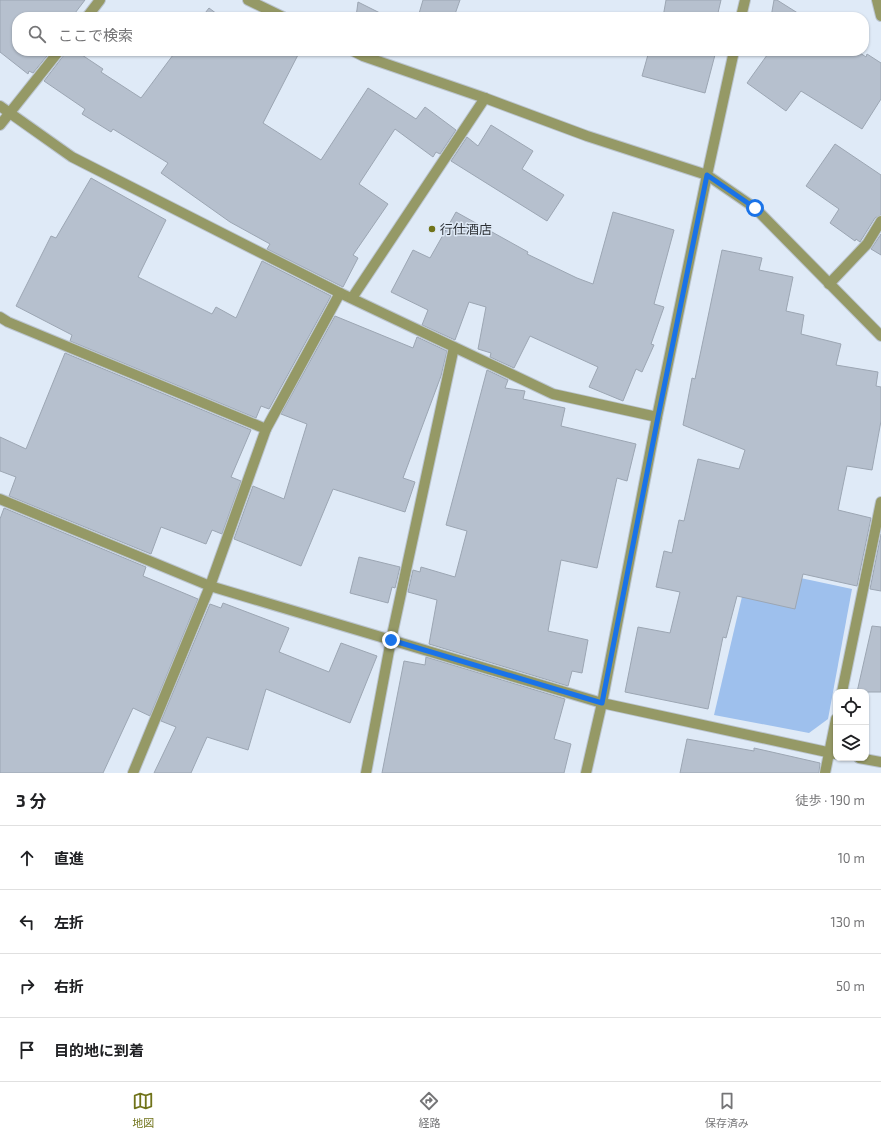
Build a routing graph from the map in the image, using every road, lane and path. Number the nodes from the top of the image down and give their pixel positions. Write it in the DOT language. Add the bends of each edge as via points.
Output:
graph roads {
  1 [pos="100,0"];
  2 [pos="248,0"];
  3 [pos="745,0"];
  4 [pos="877,0"];
  5 [pos="91,12"];
  6 [pos="273,12"];
  7 [pos="742,12"];
  8 [pos="881,16"];
  9 [pos="55,56"];
  10 [pos="363,56"];
  11 [pos="733,56"];
  12 [pos="485,98"];
  13 [pos="0,106"];
  14 [pos="9,113"];
  15 [pos="0,125"];
  16 [pos="707,175"];
  17 [pos="881,221"];
  18 [pos="829,284"];
  19 [pos="340,293"];
  20 [pos="352,298"];
  21 [pos="0,317"];
  22 [pos="881,336"];
  23 [pos="454,347"];
  24 [pos="658,417"];
  25 [pos="266,429"];
  26 [pos="0,499"];
  27 [pos="881,502"];
  28 [pos="210,586"];
  29 [pos="391,640"];
  30 [pos="843,689"];
  31 [pos="602,703"];
  32 [pos="833,753"];
  33 [pos="869,760"];
  34 [pos="881,762"];
  35 [pos="133,773"];
  36 [pos="366,773"];
  37 [pos="586,773"];
  38 [pos="825,773"];
  1 -- 5 [label="street"];
  2 -- 6 [label="street"];
  3 -- 7 [label="street"];
  4 -- 8 [label="street"];
  9 -- 14 [label="street"];
  10 -- 12 [label="street"];
  11 -- 16 [label="street"];
  12 -- 16 [label="street" via="587,136"];
  12 -- 20 [label="street"];
  13 -- 14 [label="street"];
  14 -- 15 [label="street"];
  14 -- 19 [label="street" via="72,157"];
  16 -- 18 [label="street" via="755,208"];
  16 -- 24 [label="street"];
  17 -- 18 [label="street" via="867,244"];
  18 -- 22 [label="street"];
  19 -- 20 [label="street"];
  19 -- 25 [label="street"];
  20 -- 23 [label="street"];
  21 -- 25 [label="street"];
  23 -- 24 [label="street" via="554,394"];
  23 -- 29 [label="street"];
  24 -- 31 [label="street"];
  25 -- 28 [label="street"];
  26 -- 28 [label="street"];
  27 -- 30 [label="street"];
  28 -- 29 [label="street"];
  28 -- 35 [label="street"];
  29 -- 31 [label="street"];
  29 -- 36 [label="street"];
  31 -- 32 [label="street"];
  31 -- 37 [label="street"];
  32 -- 38 [label="street"];
  33 -- 34 [label="street"];
}
